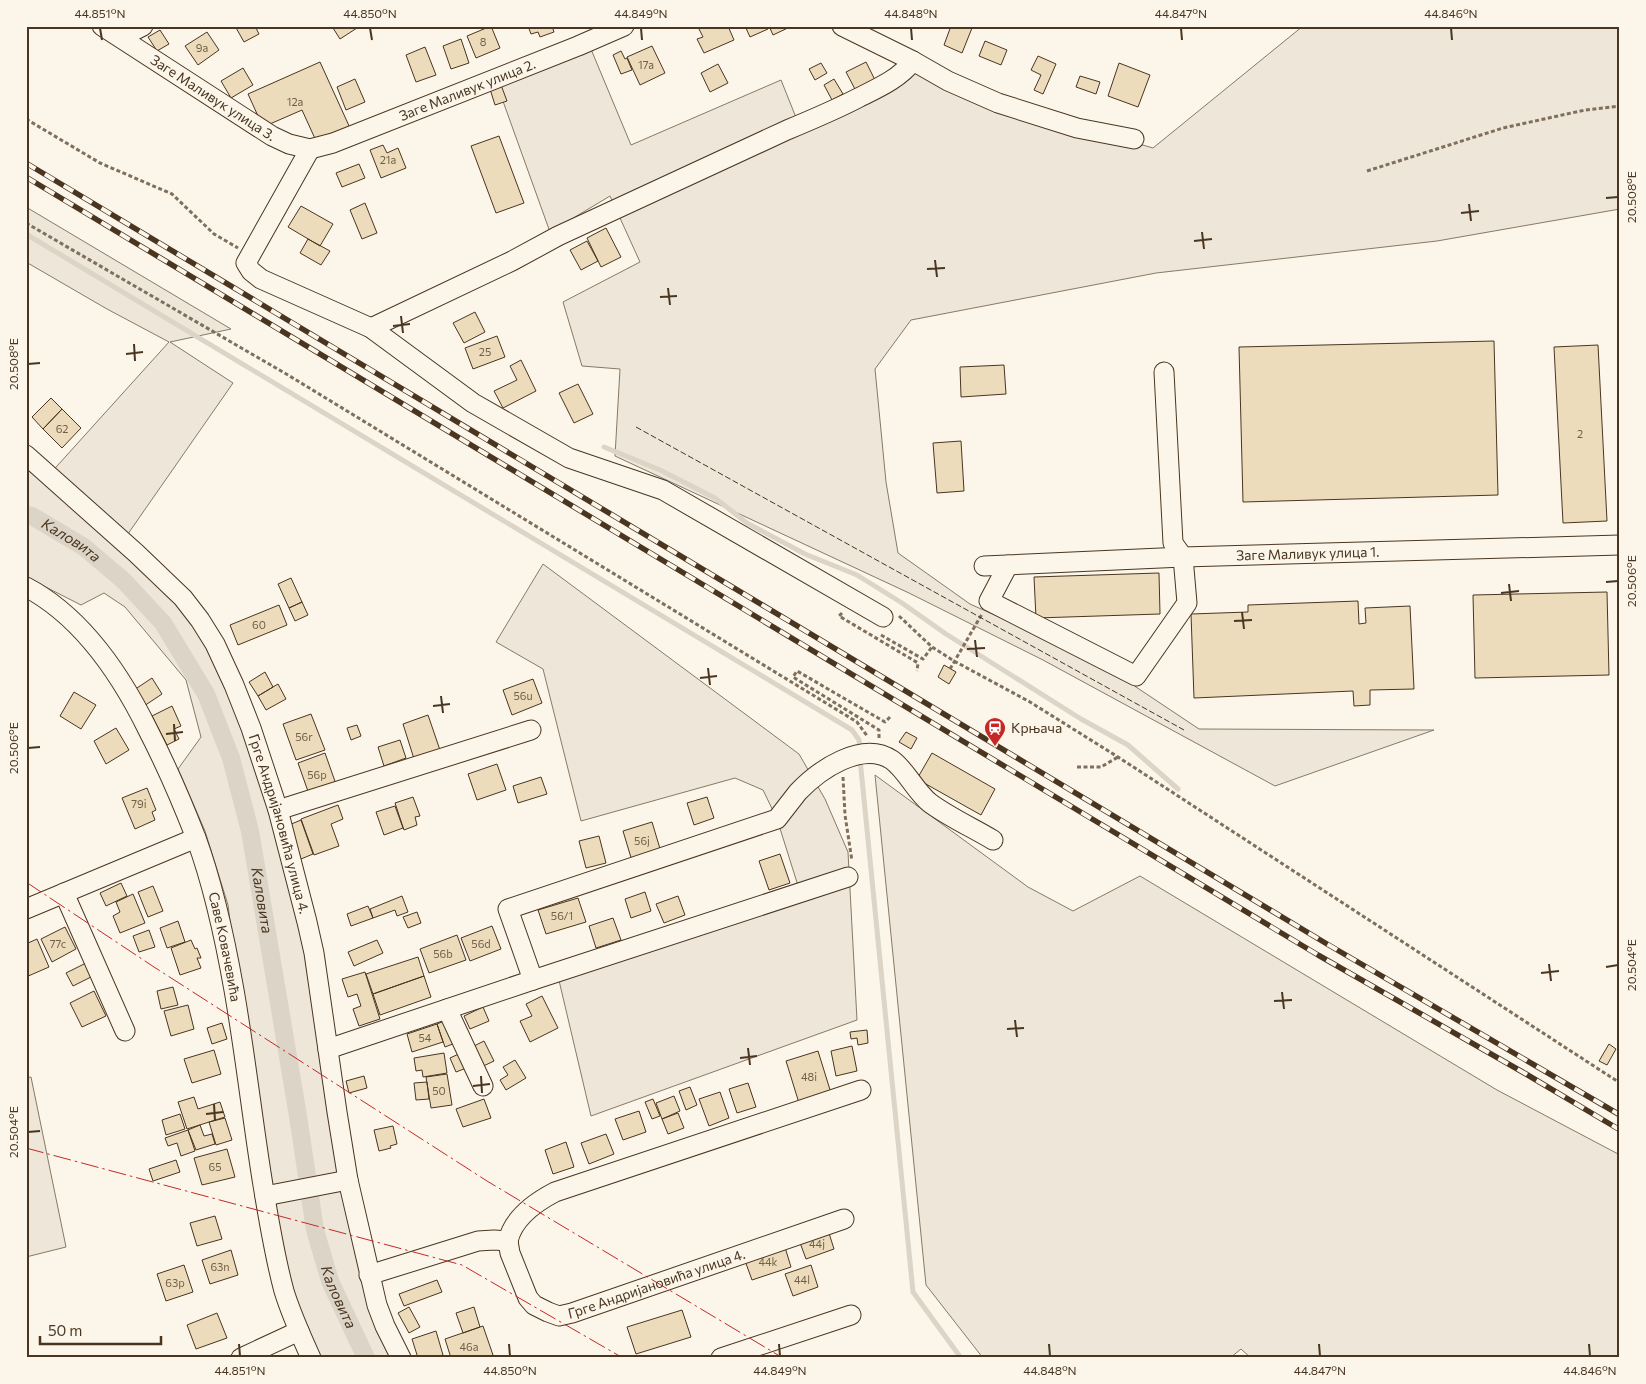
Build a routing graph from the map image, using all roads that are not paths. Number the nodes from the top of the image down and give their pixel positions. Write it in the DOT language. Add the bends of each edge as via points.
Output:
graph roads {
  1 [pos="102,26"];
  2 [pos="143,26"];
  3 [pos="624,26"];
  4 [pos="842,26"];
  5 [pos="121,37"];
  6 [pos="913,61"];
  7 [pos="1134,139"];
  8 [pos="310,149"];
  9 [pos="372,328"];
  10 [pos="1164,372"];
  11 [pos="26,456"];
  12 [pos="1620,545"];
  13 [pos="1183,557"];
  14 [pos="1008,565"];
  15 [pos="984,566"];
  16 [pos="26,587"];
  17 [pos="879,624"];
  18 [pos="531,730"];
  19 [pos="278,810"];
  20 [pos="196,838"];
  21 [pos="993,840"];
  22 [pos="848,877"];
  23 [pos="64,893"];
  24 [pos="26,909"];
  25 [pos="533,980"];
  26 [pos="447,1009"];
  27 [pos="125,1031"];
  28 [pos="328,1049"];
  29 [pos="483,1086"];
  30 [pos="861,1090"];
  31 [pos="348,1180"];
  32 [pos="272,1194"];
  33 [pos="844,1219"];
  34 [pos="508,1241"];
  35 [pos="369,1275"];
  36 [pos="851,1315"];
  37 [pos="299,1331"];
  38 [pos="241,1358"];
  39 [pos="311,1358"];
  40 [pos="401,1358"];
  41 [pos="721,1358"];
  1 -- 5 [label="street, Заге Маливук улица 3."];
  2 -- 5 [label="street"];
  3 -- 8 [label="street, Заге Маливук улица 2." via="334,143"];
  4 -- 6 [label="street"];
  5 -- 8 [label="street, Заге Маливук улица 3." via="272,136"];
  6 -- 7 [label="street" via="998,103 1077,128"];
  6 -- 9 [label="street" via="905,72 888,83 842,106 558,236 504,266"];
  8 -- 9 [label="street" via="246,263 261,279"];
  9 -- 17 [label="street" via="473,403 569,458 663,490"];
  10 -- 13 [label="street" via="1173,543"];
  11 -- 19 [label="street, Грге Андријановића улица 4." via="183,598 200,620 234,685"];
  12 -- 13 [label="street, Заге Маливук улица 1."];
  13 -- 14 [label="street, Заге Маливук улица 1."];
  13 -- 14 [label="street" via="1187,603 1136,676 989,601"];
  14 -- 15 [label="street, Заге Маливук улица 1."];
  16 -- 20 [label="street, Саве Ковачевића" via="70,619 118,676 138,709"];
  18 -- 19 [label="street"];
  19 -- 28 [label="street, Грге Андријановића улица 4." via="314,953"];
  20 -- 23 [label="street"];
  20 -- 32 [label="street, Саве Ковачевића" via="218,912"];
  21 -- 25 [label="street" via="929,802 893,761 875,753 845,758 799,791 777,819 508,909"];
  22 -- 25 [label="street"];
  23 -- 24 [label="street"];
  23 -- 27 [label="street"];
  25 -- 26 [label="street"];
  26 -- 28 [label="street"];
  26 -- 29 [label="street"];
  28 -- 31 [label="street, Грге Андријановића улица 4."];
  30 -- 34 [label="street" via="555,1192 519,1218 510,1230"];
  31 -- 32 [label="street"];
  31 -- 35 [label="street, Грге Андријановића улица 4."];
  32 -- 37 [label="street, Саве Ковачевића" via="273,1243 284,1290"];
  33 -- 34 [label="street, Грге Андријановића улица 4." via="559,1316 528,1298"];
  34 -- 35 [label="street" via="478,1241"];
  35 -- 40 [label="street, Грге Андријановића улица 4." via="385,1326"];
  36 -- 41 [label="street"];
  37 -- 38 [label="street"];
  37 -- 39 [label="street, Саве Ковачевића"];
}
